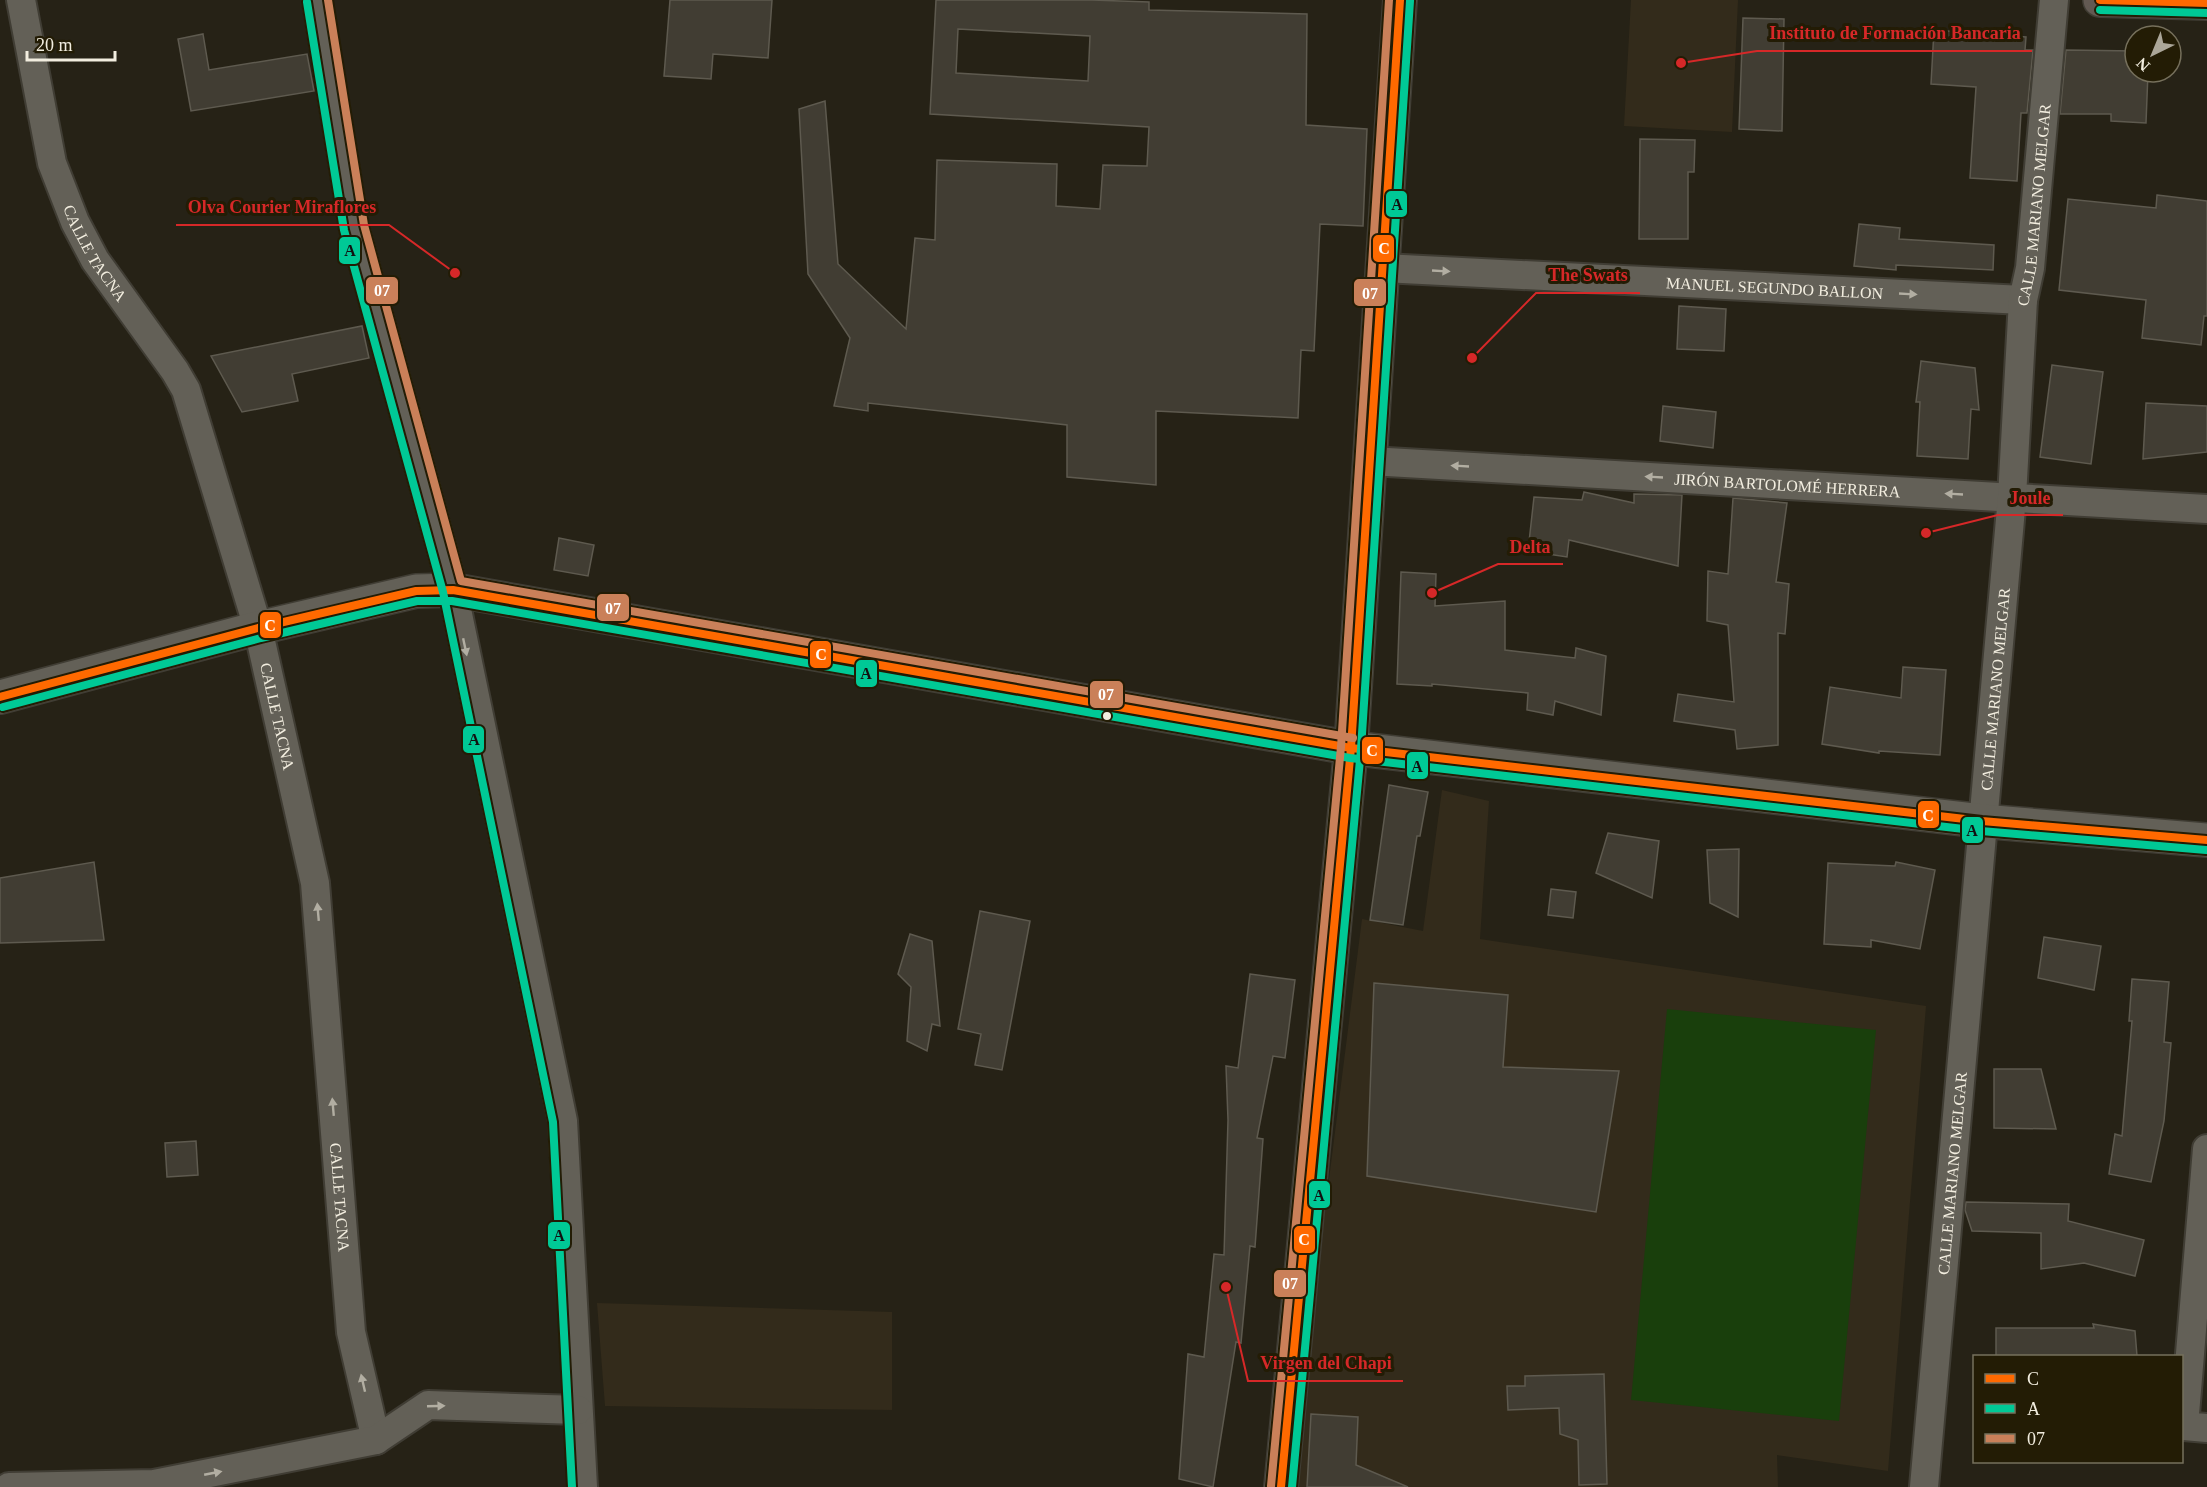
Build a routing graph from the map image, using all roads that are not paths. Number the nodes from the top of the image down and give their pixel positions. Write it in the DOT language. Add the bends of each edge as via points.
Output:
graph roads {
  1 [pos="21,0"];
  2 [pos="317,0"];
  3 [pos="1400,0"];
  4 [pos="2054,0"];
  5 [pos="2100,0"];
  6 [pos="2207,3"];
  7 [pos="1383,268"];
  8 [pos="2023,300"];
  9 [pos="1370,462"];
  10 [pos="2012,497"];
  11 [pos="2207,509"];
  12 [pos="453,590"];
  13 [pos="258,628"];
  14 [pos="0,697"];
  15 [pos="1351,748"];
  16 [pos="1982,821"];
  17 [pos="2207,840"];
  18 [pos="2207,1149"];
  19 [pos="578,1410"];
  20 [pos="2196,1427"];
  21 [pos="376,1440"];
  22 [pos="9,1487"];
  23 [pos="583,1487"];
  24 [pos="1281,1487"];
  25 [pos="1924,1487"];
  1 -- 13 [label="street, CALLE TACNA" via="52,163 95,260 186,390"];
  2 -- 12 [label="street" via="354,227"];
  3 -- 7 [label="street"];
  4 -- 8 [label="street, CALLE MARIANO MELGAR" via="2030,268"];
  5 -- 6 [label="main road"];
  7 -- 8 [label="street, MANUEL SEGUNDO BALLON, one-way"];
  7 -- 9 [label="street"];
  8 -- 10 [label="street, CALLE MARIANO MELGAR"];
  10 -- 9 [label="street, JIRÓN BARTOLOMÉ HERRERA, one-way"];
  9 -- 15 [label="street"];
  10 -- 11 [label="street, JIRÓN BARTOLOMÉ HERRERA"];
  10 -- 16 [label="street, CALLE MARIANO MELGAR"];
  12 -- 13 [label="street" via="416,591"];
  12 -- 15 [label="street"];
  12 -- 19 [label="street, one-way" via="563,1121"];
  13 -- 14 [label="street"];
  21 -- 13 [label="street, CALLE TACNA, one-way" via="351,1332 315,883"];
  15 -- 16 [label="street"];
  15 -- 24 [label="street"];
  16 -- 17 [label="street"];
  16 -- 25 [label="street, CALLE MARIANO MELGAR"];
  18 -- 20 [label="street"];
  21 -- 19 [label="street, one-way" via="428,1405"];
  19 -- 23 [label="street"];
  22 -- 21 [label="street, one-way" via="154,1484"];
}
